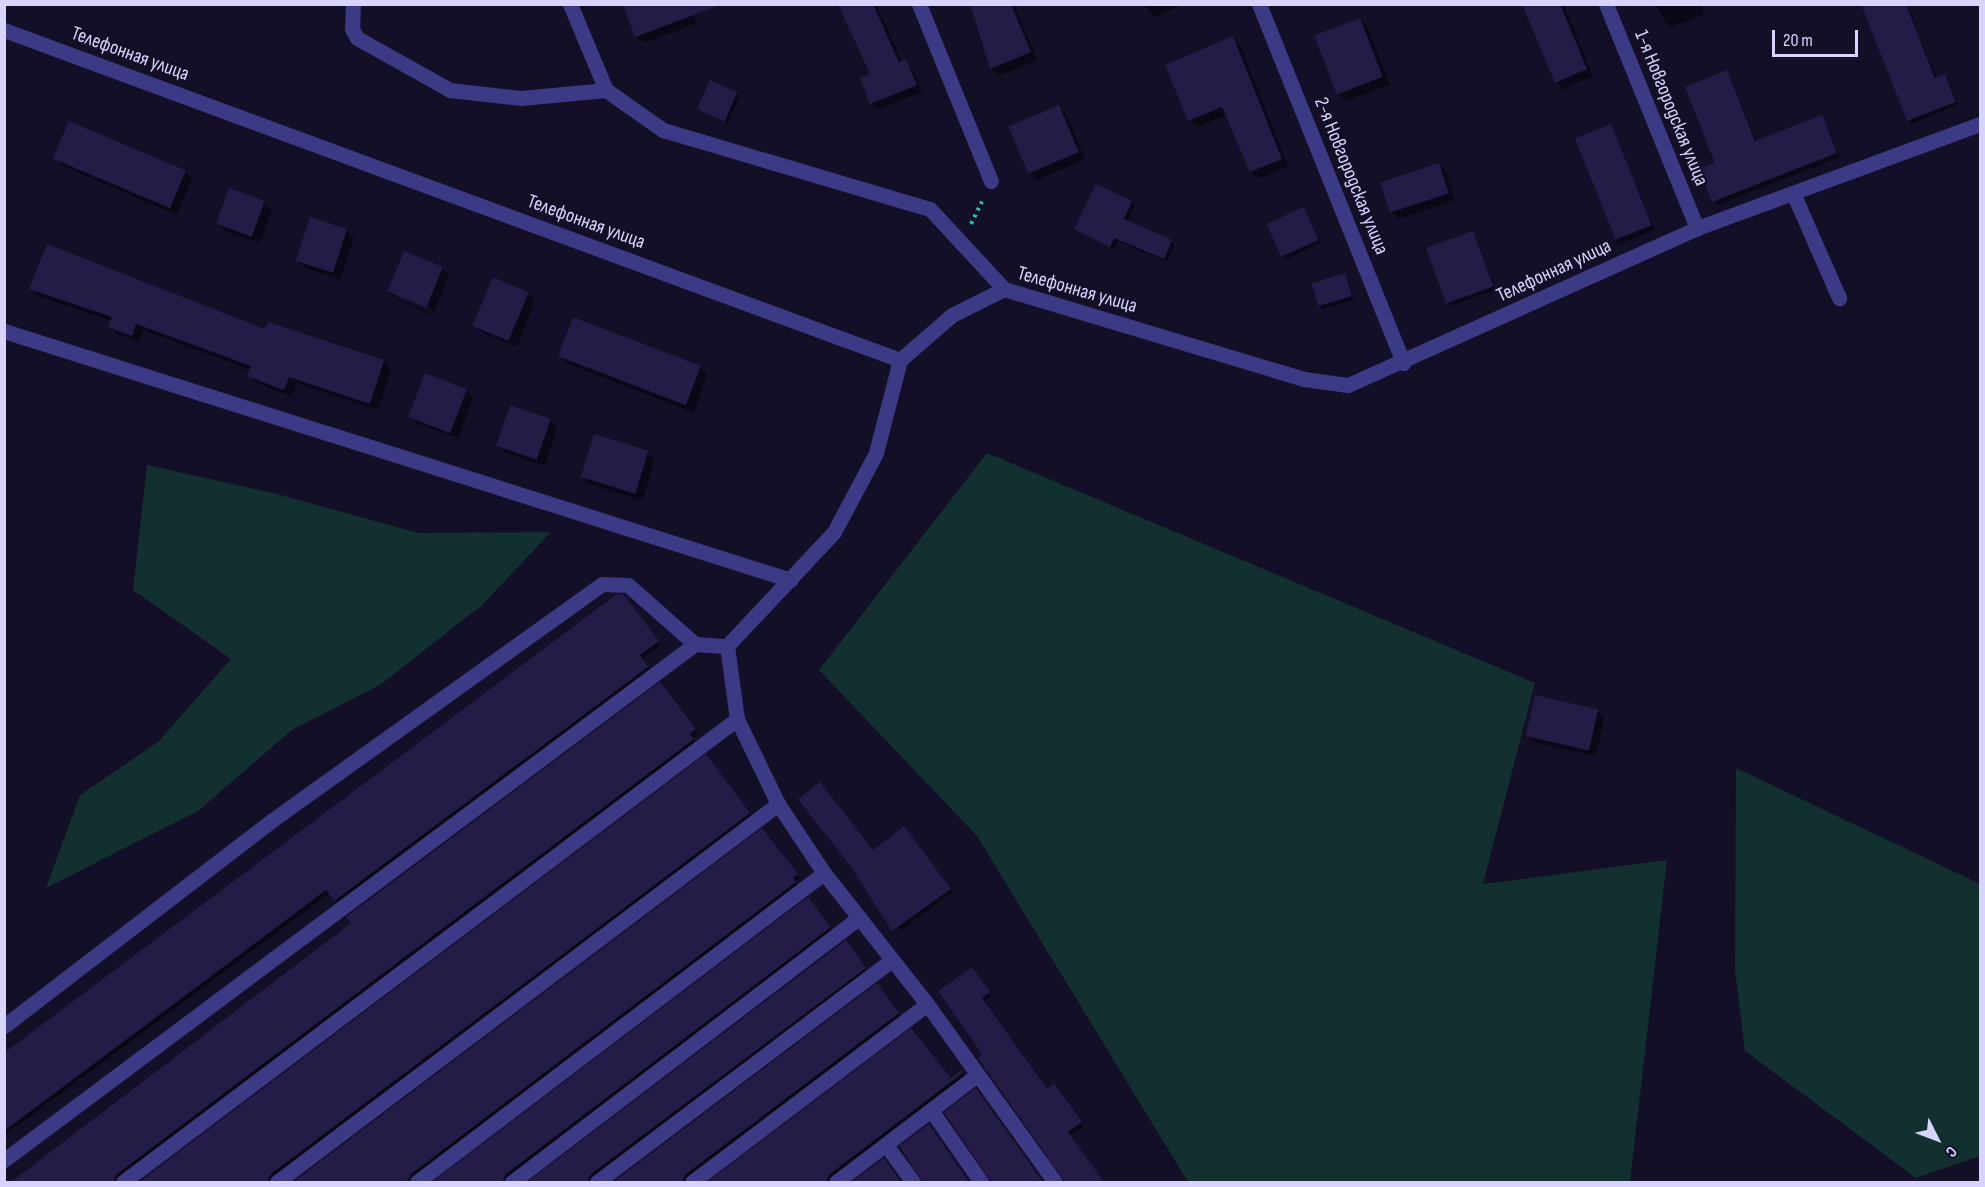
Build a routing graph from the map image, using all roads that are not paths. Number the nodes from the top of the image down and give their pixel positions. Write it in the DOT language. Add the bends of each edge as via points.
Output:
graph roads {
  1 [pos="353,4"];
  2 [pos="570,4"];
  3 [pos="919,4"];
  4 [pos="1259,4"];
  5 [pos="1606,4"];
  6 [pos="4,30"];
  7 [pos="606,90"];
  8 [pos="1980,124"];
  9 [pos="991,181"];
  10 [pos="1793,193"];
  11 [pos="1697,228"];
  12 [pos="1004,289"];
  13 [pos="1839,298"];
  14 [pos="4,331"];
  15 [pos="900,360"];
  16 [pos="1403,363"];
  17 [pos="791,580"];
  18 [pos="696,644"];
  19 [pos="727,646"];
  20 [pos="737,719"];
  21 [pos="778,804"];
  22 [pos="824,873"];
  23 [pos="859,918"];
  24 [pos="892,960"];
  25 [pos="927,1005"];
  26 [pos="4,1026"];
  27 [pos="977,1076"];
  28 [pos="931,1110"];
  29 [pos="886,1144"];
  30 [pos="4,1160"];
  31 [pos="123,1182"];
  32 [pos="277,1182"];
  33 [pos="417,1182"];
  34 [pos="512,1182"];
  35 [pos="597,1182"];
  36 [pos="692,1182"];
  37 [pos="836,1182"];
  38 [pos="913,1182"];
  39 [pos="981,1182"];
  40 [pos="1055,1182"];
  1 -- 7 [label="street" via="351,29 357,38 450,90 521,98"];
  2 -- 7 [label="street"];
  3 -- 9 [label="street"];
  4 -- 16 [label="street, 2-я Новгородская улица"];
  5 -- 11 [label="street, 1-я Новгородская улица"];
  6 -- 15 [label="street, Телефонная улица"];
  7 -- 12 [label="street" via="663,130 930,209"];
  8 -- 10 [label="street, Телефонная улица"];
  10 -- 11 [label="street, Телефонная улица"];
  10 -- 13 [label="street"];
  11 -- 16 [label="street, Телефонная улица"];
  12 -- 15 [label="street, Телефонная улица" via="952,315"];
  12 -- 16 [label="street, Телефонная улица" via="1304,379 1348,385"];
  14 -- 17 [label="street"];
  15 -- 17 [label="street" via="876,453 834,532"];
  17 -- 19 [label="street"];
  18 -- 19 [label="street"];
  18 -- 26 [label="street" via="628,585 602,584 271,821"];
  18 -- 30 [label="street"];
  19 -- 20 [label="street"];
  20 -- 21 [label="street"];
  20 -- 31 [label="street"];
  21 -- 22 [label="street"];
  21 -- 32 [label="street"];
  22 -- 23 [label="street"];
  22 -- 33 [label="street"];
  23 -- 24 [label="street"];
  23 -- 34 [label="street"];
  24 -- 25 [label="street"];
  24 -- 35 [label="street"];
  25 -- 27 [label="street"];
  25 -- 36 [label="street"];
  27 -- 28 [label="street"];
  27 -- 40 [label="street"];
  28 -- 29 [label="street"];
  28 -- 39 [label="street"];
  29 -- 37 [label="street"];
  29 -- 38 [label="street"];
}
